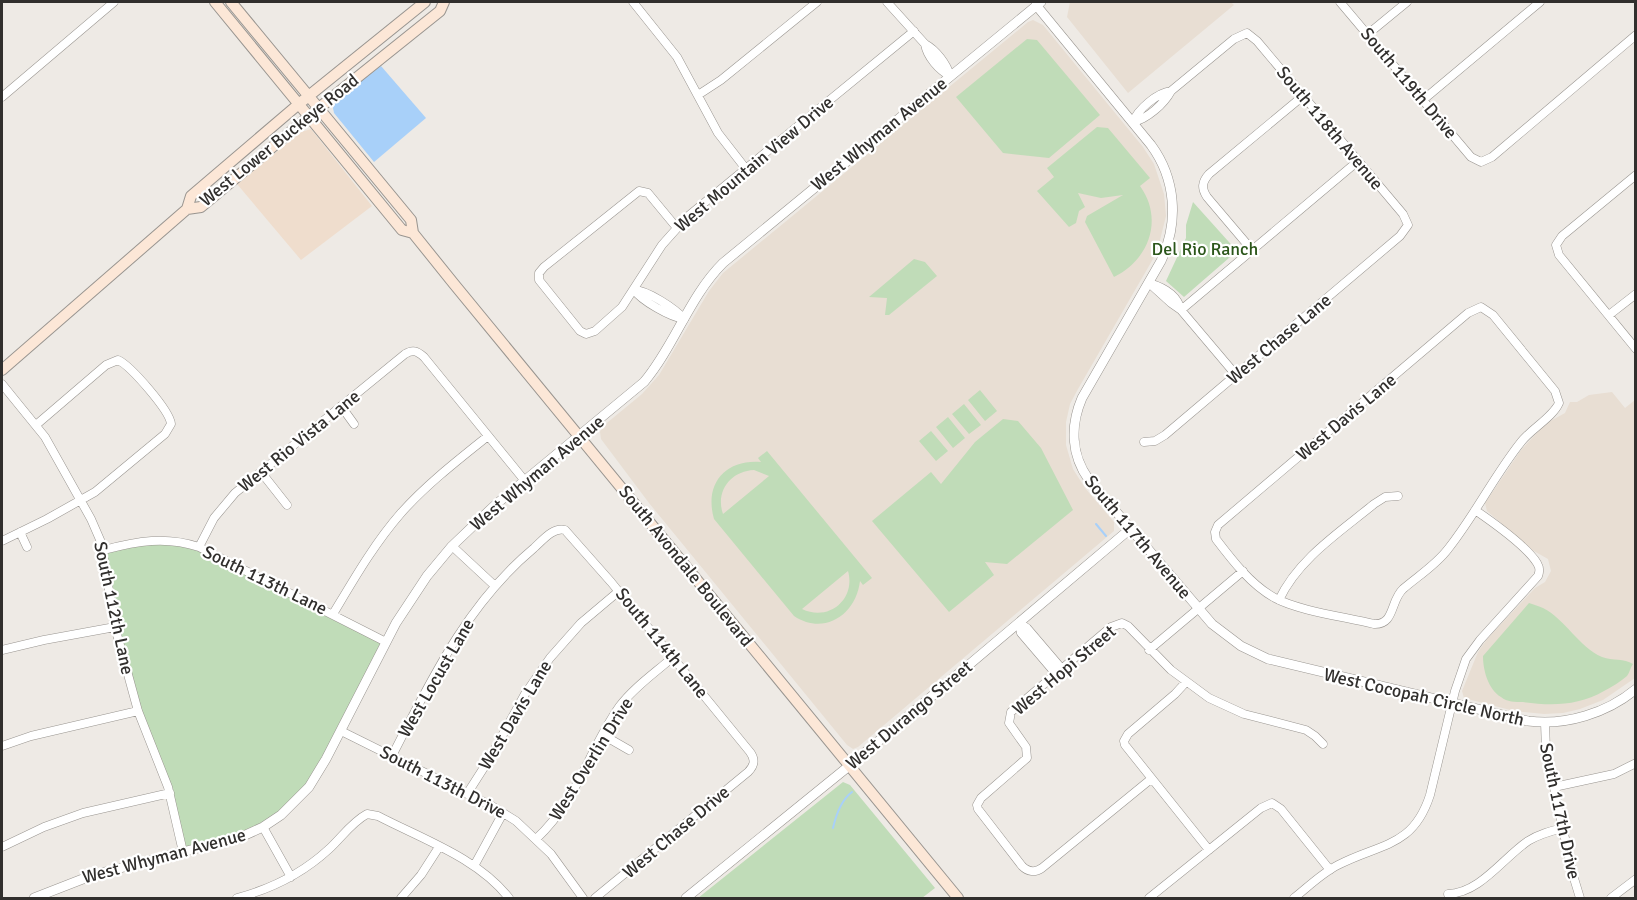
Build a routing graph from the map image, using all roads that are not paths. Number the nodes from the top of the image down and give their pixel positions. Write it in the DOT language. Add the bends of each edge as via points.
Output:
graph roads {
  1 [pos="114,2"];
  2 [pos="215,2"];
  3 [pos="231,2"];
  4 [pos="425,2"];
  5 [pos="444,2"];
  6 [pos="633,2"];
  7 [pos="817,2"];
  8 [pos="887,2"];
  9 [pos="1340,2"];
  10 [pos="1407,2"];
  11 [pos="1540,2"];
  12 [pos="1038,3"];
  13 [pos="914,31"];
  14 [pos="1368,34"];
  15 [pos="1635,35"];
  16 [pos="950,76"];
  17 [pos="698,95"];
  18 [pos="1303,96"];
  19 [pos="2,97"];
  20 [pos="304,99"];
  21 [pos="1423,100"];
  22 [pos="314,112"];
  23 [pos="1132,122"];
  24 [pos="1358,161"];
  25 [pos="746,169"];
  26 [pos="1635,176"];
  27 [pos="188,209"];
  28 [pos="1407,225"];
  29 [pos="677,228"];
  30 [pos="1252,250"];
  31 [pos="1149,283"];
  32 [pos="634,290"];
  33 [pos="1635,294"];
  34 [pos="1181,310"];
  35 [pos="1609,315"];
  36 [pos="684,319"];
  37 [pos="1635,348"];
  38 [pos="2,367"];
  39 [pos="1236,375"];
  40 [pos="2,384"];
  41 [pos="341,406"];
  42 [pos="354,424"];
  43 [pos="36,425"];
  44 [pos="488,436"];
  45 [pos="579,436"];
  46 [pos="1144,442"];
  47 [pos="261,472"];
  48 [pos="525,481"];
  49 [pos="1398,496"];
  50 [pos="81,501"];
  51 [pos="287,505"];
  52 [pos="1475,510"];
  53 [pos="561,529"];
  54 [pos="1130,530"];
  55 [pos="20,532"];
  56 [pos="2,541"];
  57 [pos="452,546"];
  58 [pos="27,547"];
  59 [pos="199,547"];
  60 [pos="104,550"];
  61 [pos="1243,571"];
  62 [pos="495,586"];
  63 [pos="619,591"];
  64 [pos="1279,600"];
  65 [pos="1197,609"];
  66 [pos="333,614"];
  67 [pos="1018,623"];
  68 [pos="115,627"];
  69 [pos="386,642"];
  70 [pos="2,650"];
  71 [pos="1149,650"];
  72 [pos="673,657"];
  73 [pos="1277,662"];
  74 [pos="1059,672"];
  75 [pos="1186,682"];
  76 [pos="1635,689"];
  77 [pos="1452,704"];
  78 [pos="138,711"];
  79 [pos="1545,722"];
  80 [pos="341,731"];
  81 [pos="603,735"];
  82 [pos="1323,744"];
  83 [pos="2,746"];
  84 [pos="629,750"];
  85 [pos="392,756"];
  86 [pos="754,763"];
  87 [pos="1635,763"];
  88 [pos="849,766"];
  89 [pos="1151,779"];
  90 [pos="1554,787"];
  91 [pos="170,793"];
  92 [pos="467,794"];
  93 [pos="503,813"];
  94 [pos="262,827"];
  95 [pos="1563,828"];
  96 [pos="536,839"];
  97 [pos="2,847"];
  98 [pos="439,847"];
  99 [pos="1209,850"];
  100 [pos="183,852"];
  101 [pos="474,866"];
  102 [pos="1330,870"];
  103 [pos="291,877"];
  104 [pos="1635,879"];
  105 [pos="1448,894"];
  106 [pos="34,898"];
  107 [pos="237,898"];
  108 [pos="401,898"];
  109 [pos="509,898"];
  110 [pos="583,898"];
  111 [pos="595,898"];
  112 [pos="686,898"];
  113 [pos="958,898"];
  114 [pos="1149,898"];
  115 [pos="1294,898"];
  116 [pos="1580,898"];
  117 [pos="1611,898"];
  1 -- 19 [label="street"];
  2 -- 20 [label="main road, South Avondale Boulevard"];
  3 -- 20 [label="main road"];
  4 -- 20 [label="main road"];
  5 -- 22 [label="main road, West Lower Buckeye Road" via="440,10"];
  6 -- 17 [label="street" via="677,57"];
  7 -- 17 [label="street"];
  8 -- 13 [label="street"];
  9 -- 14 [label="street, South 119th Drive"];
  10 -- 14 [label="street"];
  11 -- 21 [label="street"];
  12 -- 16 [label="street, West Whyman Avenue"];
  12 -- 23 [label="street, South 117th Avenue"];
  13 -- 16 [label="street" via="933,49"];
  13 -- 25 [label="street, West Mountain View Drive"];
  14 -- 21 [label="street, South 119th Drive"];
  15 -- 21 [label="street, South 119th Drive" via="1481,162 1471,157"];
  16 -- 36 [label="street, West Whyman Avenue" via="723,263"];
  17 -- 25 [label="street" via="718,133"];
  18 -- 23 [label="street, South 118th Avenue" via="1247,33 1234,39 1171,91 1160,95"];
  18 -- 24 [label="street, South 118th Avenue"];
  18 -- 30 [label="street" via="1209,174 1202,186"];
  20 -- 22 [label="main road, South Avondale Boulevard"];
  20 -- 27 [label="main road" via="191,196"];
  22 -- 27 [label="main road, West Lower Buckeye Road" via="201,207"];
  22 -- 45 [label="main road, South Avondale Boulevard" via="402,230 413,233"];
  23 -- 31 [label="street, South 117th Avenue" via="1160,159 1173,196 1170,239"];
  24 -- 28 [label="street, South 118th Avenue" via="1403,214"];
  24 -- 30 [label="street"];
  25 -- 29 [label="street, West Mountain View Drive"];
  26 -- 35 [label="street" via="1556,245"];
  27 -- 38 [label="main road, West Lower Buckeye Road"];
  28 -- 39 [label="street, West Chase Lane" via="1404,233"];
  29 -- 32 [label="street, West Mountain View Drive" via="656,253"];
  29 -- 32 [label="street, West Mountain View Drive" via="643,190 544,267 538,277 577,328 586,334 596,331 618,312"];
  30 -- 34 [label="street"];
  31 -- 34 [label="street"];
  31 -- 54 [label="street, South 117th Avenue" via="1082,398 1074,430 1085,475"];
  32 -- 36 [label="street" via="644,291"];
  33 -- 35 [label="street"];
  34 -- 39 [label="street"];
  35 -- 37 [label="street"];
  36 -- 45 [label="street, West Whyman Avenue" via="644,382"];
  39 -- 46 [label="street, West Chase Lane" via="1165,435"];
  40 -- 43 [label="street, South 112th Lane"];
  41 -- 42 [label="street"];
  41 -- 44 [label="street, West Rio Vista Lane" via="405,354 415,351"];
  41 -- 47 [label="street, West Rio Vista Lane"];
  43 -- 50 [label="street, South 112th Lane"];
  43 -- 50 [label="street" via="106,365 118,360 128,366 167,413 171,424 165,434"];
  44 -- 48 [label="street"];
  44 -- 66 [label="street" via="429,484 400,514"];
  45 -- 48 [label="street, West Whyman Avenue"];
  45 -- 88 [label="main road, South Avondale Boulevard"];
  47 -- 51 [label="street"];
  47 -- 59 [label="street, West Rio Vista Lane" via="224,504"];
  48 -- 57 [label="street, West Whyman Avenue"];
  49 -- 64 [label="street" via="1385,497 1374,504 1301,565"];
  50 -- 55 [label="street"];
  50 -- 60 [label="street, South 112th Lane"];
  52 -- 61 [label="street, West Davis Lane" via="1518,445 1559,403 1557,395 1493,315 1481,307 1468,313 1221,522 1215,532 1219,542"];
  52 -- 64 [label="street" via="1448,550 1397,595 1385,622 1374,624"];
  52 -- 77 [label="street" via="1535,560 1540,570 1470,652"];
  53 -- 62 [label="street, West Locust Lane" via="527,554"];
  53 -- 63 [label="street, South 114th Lane"];
  54 -- 65 [label="street, South 117th Avenue"];
  54 -- 67 [label="street, West Durango Street"];
  55 -- 56 [label="street"];
  55 -- 58 [label="street"];
  57 -- 62 [label="street"];
  57 -- 69 [label="street, West Whyman Avenue" via="417,590"];
  59 -- 60 [label="street, South 113th Lane" via="150,540"];
  59 -- 66 [label="street, South 113th Lane"];
  60 -- 68 [label="street, South 112th Lane"];
  61 -- 64 [label="street"];
  61 -- 65 [label="street"];
  62 -- 85 [label="street, West Locust Lane" via="445,655"];
  63 -- 72 [label="street, South 114th Lane"];
  63 -- 92 [label="street, West Davis Lane" via="581,623 549,658"];
  65 -- 71 [label="street"];
  65 -- 73 [label="street, South 117th Avenue" via="1232,641"];
  66 -- 69 [label="street, South 113th Lane"];
  67 -- 74 [label="street" via="1027,628"];
  67 -- 88 [label="street, West Durango Street"];
  68 -- 70 [label="street"];
  68 -- 78 [label="street, South 112th Lane"];
  69 -- 80 [label="street, West Whyman Avenue"];
  71 -- 74 [label="street, West Hopi Street" via="1122,623 1111,627"];
  71 -- 75 [label="street"];
  72 -- 81 [label="street, West Overlin Drive" via="629,696"];
  72 -- 86 [label="street, South 114th Lane" via="750,752"];
  73 -- 77 [label="street, West Cocopah Circle North"];
  74 -- 89 [label="street, West Hopi Street" via="1008,719 1028,754 977,805 982,817 1022,866 1031,872 1042,868"];
  75 -- 82 [label="street" via="1231,709 1306,730"];
  75 -- 89 [label="street" via="1124,741 1126,749"];
  76 -- 79 [label="street, West Cocopah Circle North" via="1599,711"];
  77 -- 79 [label="street, West Cocopah Circle North"];
  77 -- 102 [label="street" via="1430,795 1417,822 1395,842"];
  78 -- 83 [label="street"];
  78 -- 91 [label="street, South 112th Lane"];
  79 -- 90 [label="street, South 117th Drive" via="1545,744"];
  80 -- 85 [label="street, South 113th Drive"];
  80 -- 94 [label="street, West Whyman Avenue" via="303,794"];
  81 -- 84 [label="street"];
  81 -- 96 [label="street, West Overlin Drive" via="563,809"];
  85 -- 92 [label="street, South 113th Drive"];
  86 -- 111 [label="street, West Chase Drive"];
  87 -- 90 [label="street" via="1614,774"];
  88 -- 112 [label="street, West Durango Street"];
  88 -- 113 [label="main road, South Avondale Boulevard"];
  89 -- 99 [label="street"];
  90 -- 95 [label="street, South 117th Drive"];
  91 -- 97 [label="street" via="83,813"];
  91 -- 100 [label="street, South 112th Lane"];
  92 -- 93 [label="street, South 113th Drive"];
  93 -- 96 [label="street, South 113th Drive"];
  93 -- 101 [label="street"];
  94 -- 100 [label="street, West Whyman Avenue" via="231,841"];
  94 -- 103 [label="street"];
  95 -- 105 [label="street" via="1528,842 1467,890"];
  95 -- 116 [label="street, South 117th Drive"];
  96 -- 110 [label="street, South 113th Drive"];
  98 -- 101 [label="street"];
  98 -- 103 [label="street" via="367,814"];
  98 -- 108 [label="street"];
  99 -- 102 [label="street" via="1260,808 1272,803"];
  99 -- 114 [label="street"];
  100 -- 106 [label="street, West Whyman Avenue" via="93,875"];
  101 -- 109 [label="street"];
  102 -- 115 [label="street"];
  103 -- 107 [label="street"];
  104 -- 117 [label="street"];
}
